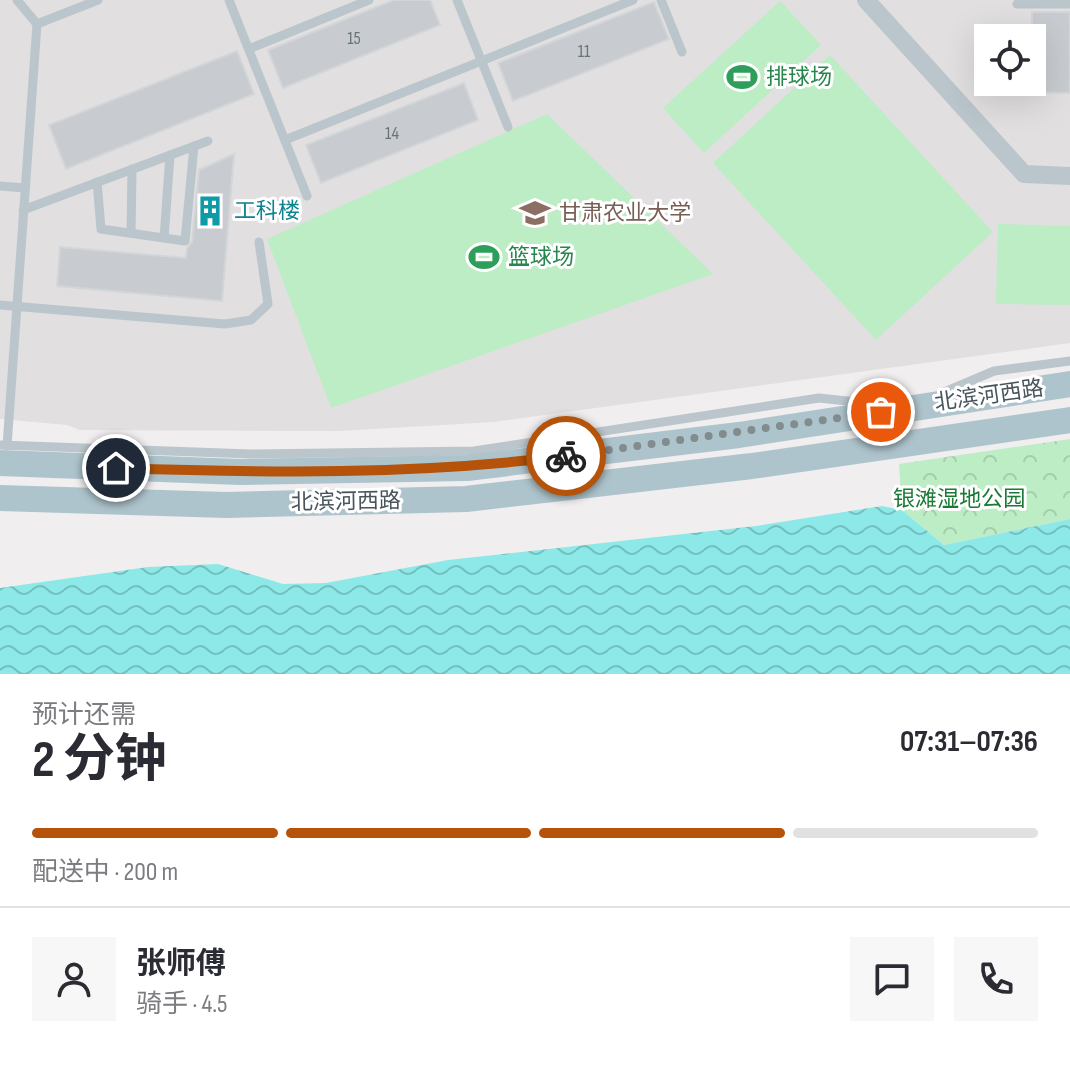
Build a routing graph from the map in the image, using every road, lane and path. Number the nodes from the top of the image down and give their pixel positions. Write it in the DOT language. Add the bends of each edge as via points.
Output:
graph roads {
  1 [pos="17,0"];
  2 [pos="98,0"];
  3 [pos="229,0"];
  4 [pos="369,0"];
  5 [pos="457,0"];
  6 [pos="633,0"];
  7 [pos="661,0"];
  8 [pos="866,0"];
  9 [pos="1017,4"];
  10 [pos="1070,4"];
  11 [pos="37,24"];
  12 [pos="249,49"];
  13 [pos="682,52"];
  14 [pos="483,60"];
  15 [pos="508,127"];
  16 [pos="285,140"];
  17 [pos="208,141"];
  18 [pos="194,146"];
  19 [pos="170,155"];
  20 [pos="132,169"];
  21 [pos="1070,176"];
  22 [pos="97,182"];
  23 [pos="0,186"];
  24 [pos="25,188"];
  25 [pos="307,196"];
  26 [pos="23,210"];
  27 [pos="131,233"];
  28 [pos="164,238"];
  29 [pos="259,242"];
  30 [pos="0,305"];
  31 [pos="17,307"];
  32 [pos="1070,361"];
  33 [pos="1070,384"];
  34 [pos="909,407"];
  35 [pos="1070,420"];
  36 [pos="912,443"];
  37 [pos="2,451"];
  38 [pos="0,498"];
  1 -- 11 [label="lane"];
  2 -- 11 [label="lane"];
  3 -- 12 [label="lane"];
  4 -- 12 [label="lane"];
  5 -- 14 [label="lane"];
  6 -- 14 [label="lane"];
  7 -- 13 [label="lane"];
  8 -- 21 [label="street" via="1024,174"];
  9 -- 10 [label="lane"];
  11 -- 24 [label="lane"];
  12 -- 16 [label="lane"];
  14 -- 15 [label="lane"];
  14 -- 16 [label="lane"];
  16 -- 25 [label="lane"];
  17 -- 18 [label="lane"];
  18 -- 19 [label="lane"];
  18 -- 28 [label="lane" via="185,241"];
  19 -- 20 [label="lane"];
  19 -- 28 [label="lane"];
  20 -- 22 [label="lane"];
  20 -- 27 [label="lane"];
  22 -- 26 [label="lane"];
  22 -- 27 [label="lane" via="101,229"];
  23 -- 24 [label="lane"];
  24 -- 26 [label="lane"];
  26 -- 31 [label="lane"];
  27 -- 28 [label="lane"];
  29 -- 31 [label="lane" via="268,304 251,320 225,324"];
  30 -- 31 [label="lane"];
  31 -- 37 [label="lane"];
  32 -- 34 [label="lane" via="994,371"];
  33 -- 34 [label="main road, 北滨河西路"];
  34 -- 36 [label="main road"];
  34 -- 37 [label="main road, 北滨河西路" via="739,435 467,468 241,472"];
  35 -- 36 [label="main road, 北滨河西路"];
  36 -- 38 [label="main road, 北滨河西路" via="466,499 226,505"];
}
